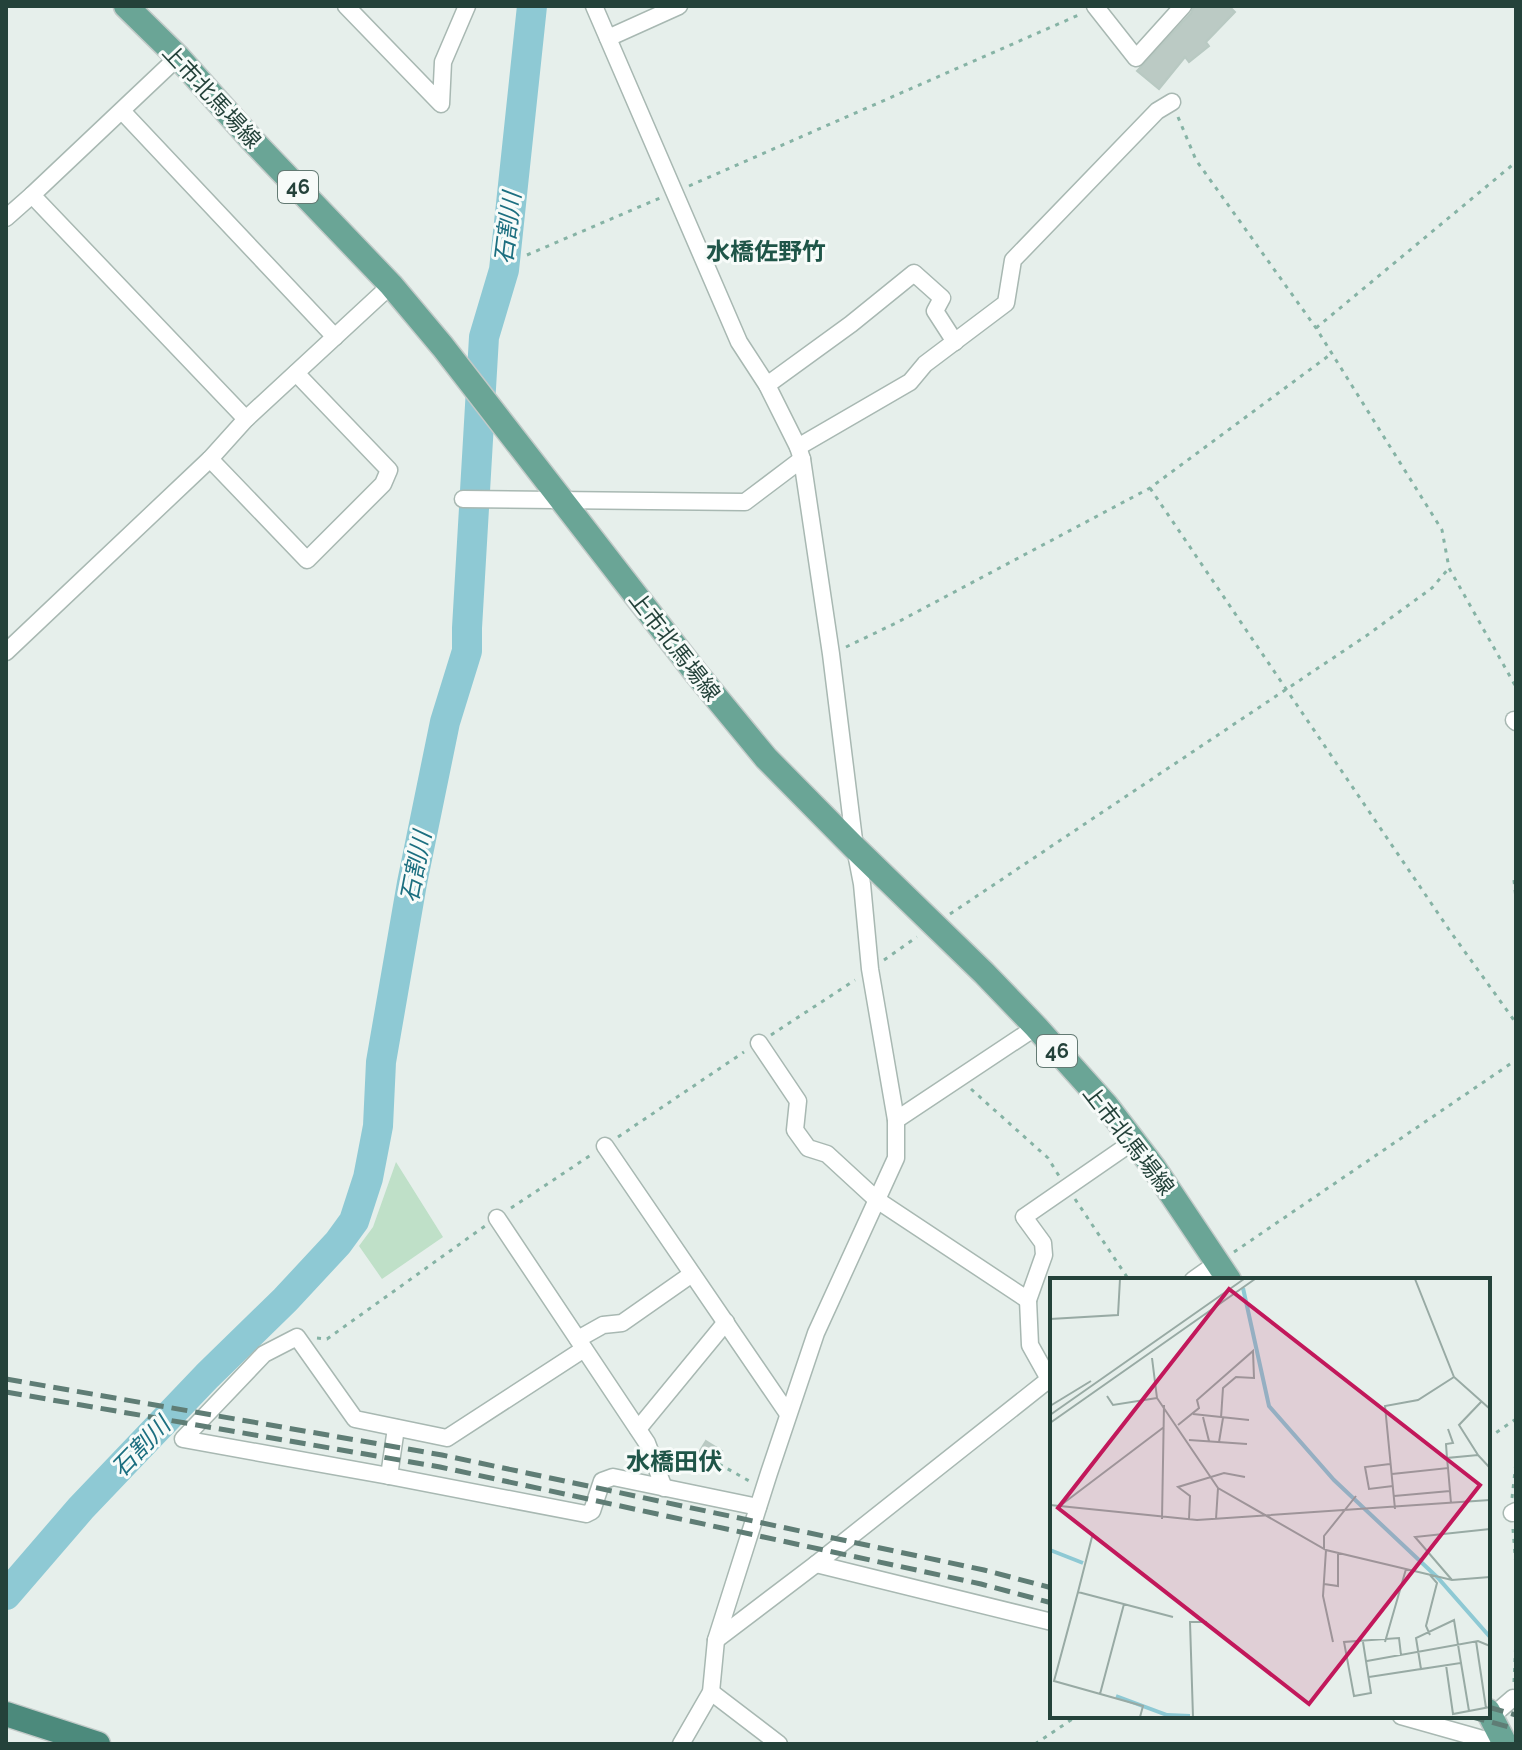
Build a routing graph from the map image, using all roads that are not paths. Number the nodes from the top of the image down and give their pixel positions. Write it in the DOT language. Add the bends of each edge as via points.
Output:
graph roads {
  1 [pos="126,6"];
  2 [pos="346,6"];
  3 [pos="467,6"];
  4 [pos="594,6"];
  5 [pos="679,6"];
  6 [pos="1183,6"];
  7 [pos="1095,7"];
  8 [pos="608,38"];
  9 [pos="178,57"];
  10 [pos="1172,102"];
  11 [pos="122,111"];
  12 [pos="32,195"];
  13 [pos="6,218"];
  14 [pos="391,285"];
  15 [pos="335,337"];
  16 [pos="955,342"];
  17 [pos="296,373"];
  18 [pos="767,385"];
  19 [pos="246,419"];
  20 [pos="800,453"];
  21 [pos="210,459"];
  22 [pos="463,499"];
  23 [pos="562,501"];
  24 [pos="6,652"];
  25 [pos="855,848"];
  26 [pos="1036,1027"];
  27 [pos="759,1043"];
  28 [pos="896,1120"];
  29 [pos="1134,1141"];
  30 [pos="605,1146"];
  31 [pos="877,1200"];
  32 [pos="497,1218"];
  33 [pos="1223,1272"];
  34 [pos="692,1274"];
  35 [pos="1200,1278"];
  36 [pos="1028,1300"];
  37 [pos="726,1322"];
  38 [pos="581,1344"];
  39 [pos="1050,1378"];
  40 [pos="788,1414"];
  41 [pos="396,1428"];
  42 [pos="638,1429"];
  43 [pos="389,1476"];
  44 [pos="664,1488"];
  45 [pos="758,1507"];
  46 [pos="816,1564"];
  47 [pos="1050,1622"];
  48 [pos="716,1640"];
  49 [pos="711,1692"];
  50 [pos="1514,1698"];
  51 [pos="1490,1714"];
  52 [pos="9,1715"];
  53 [pos="1408,1718"];
  54 [pos="98,1744"];
  55 [pos="681,1744"];
  56 [pos="779,1744"];
  57 [pos="1502,1744"];
  1 -- 9 [label="main road, 上市北馬場線 / 46"];
  2 -- 3 [label="street" via="441,104 443,62"];
  4 -- 8 [label="street"];
  5 -- 8 [label="street"];
  6 -- 7 [label="street" via="1136,58"];
  8 -- 18 [label="street" via="739,342"];
  9 -- 11 [label="street"];
  9 -- 14 [label="main road, 上市北馬場線 / 46"];
  10 -- 16 [label="street" via="1157,111 1013,260 1006,303"];
  11 -- 12 [label="street"];
  11 -- 15 [label="street"];
  12 -- 13 [label="street"];
  12 -- 19 [label="street"];
  14 -- 15 [label="street"];
  14 -- 23 [label="main road, 上市北馬場線 / 46"];
  15 -- 17 [label="street"];
  16 -- 18 [label="street" via="935,311 942,298 914,273"];
  16 -- 20 [label="street" via="910,382"];
  17 -- 19 [label="street"];
  17 -- 21 [label="street" via="389,470 383,484 307,560"];
  18 -- 20 [label="street"];
  19 -- 21 [label="street"];
  20 -- 23 [label="street" via="745,502"];
  20 -- 25 [label="street"];
  21 -- 24 [label="street"];
  22 -- 23 [label="street"];
  23 -- 25 [label="main road, 上市北馬場線 / 46" via="766,758"];
  25 -- 26 [label="main road, 上市北馬場線 / 46"];
  25 -- 28 [label="street"];
  26 -- 28 [label="street"];
  26 -- 29 [label="main road, 上市北馬場線 / 46"];
  27 -- 31 [label="street" via="798,1101 795,1130 808,1148 827,1154"];
  28 -- 31 [label="street" via="896,1158"];
  29 -- 33 [label="main road, 上市北馬場線 / 46"];
  29 -- 36 [label="street" via="1024,1217 1043,1243 1044,1255"];
  30 -- 34 [label="street"];
  31 -- 36 [label="street"];
  31 -- 40 [label="street" via="816,1333"];
  32 -- 38 [label="street"];
  33 -- 35 [label="street"];
  34 -- 37 [label="street"];
  34 -- 38 [label="street" via="622,1323 603,1325"];
  36 -- 39 [label="street" via="1030,1345"];
  37 -- 40 [label="street"];
  37 -- 42 [label="street"];
  38 -- 41 [label="street" via="447,1438"];
  38 -- 42 [label="street"];
  39 -- 46 [label="street"];
  40 -- 45 [label="street"];
  41 -- 43 [label="street"];
  41 -- 43 [label="street" via="355,1419 297,1337 264,1354 183,1439"];
  42 -- 44 [label="street"];
  43 -- 44 [label="street" via="586,1514 592,1511 602,1481 613,1477"];
  44 -- 45 [label="street"];
  45 -- 48 [label="street"];
  46 -- 47 [label="street"];
  46 -- 48 [label="street"];
  48 -- 49 [label="street"];
  49 -- 55 [label="street"];
  49 -- 56 [label="street"];
  50 -- 51 [label="street"];
  51 -- 57 [label="main road"];
  52 -- 54 [label="highway"];
  53 -- 57 [label="street"];
}
